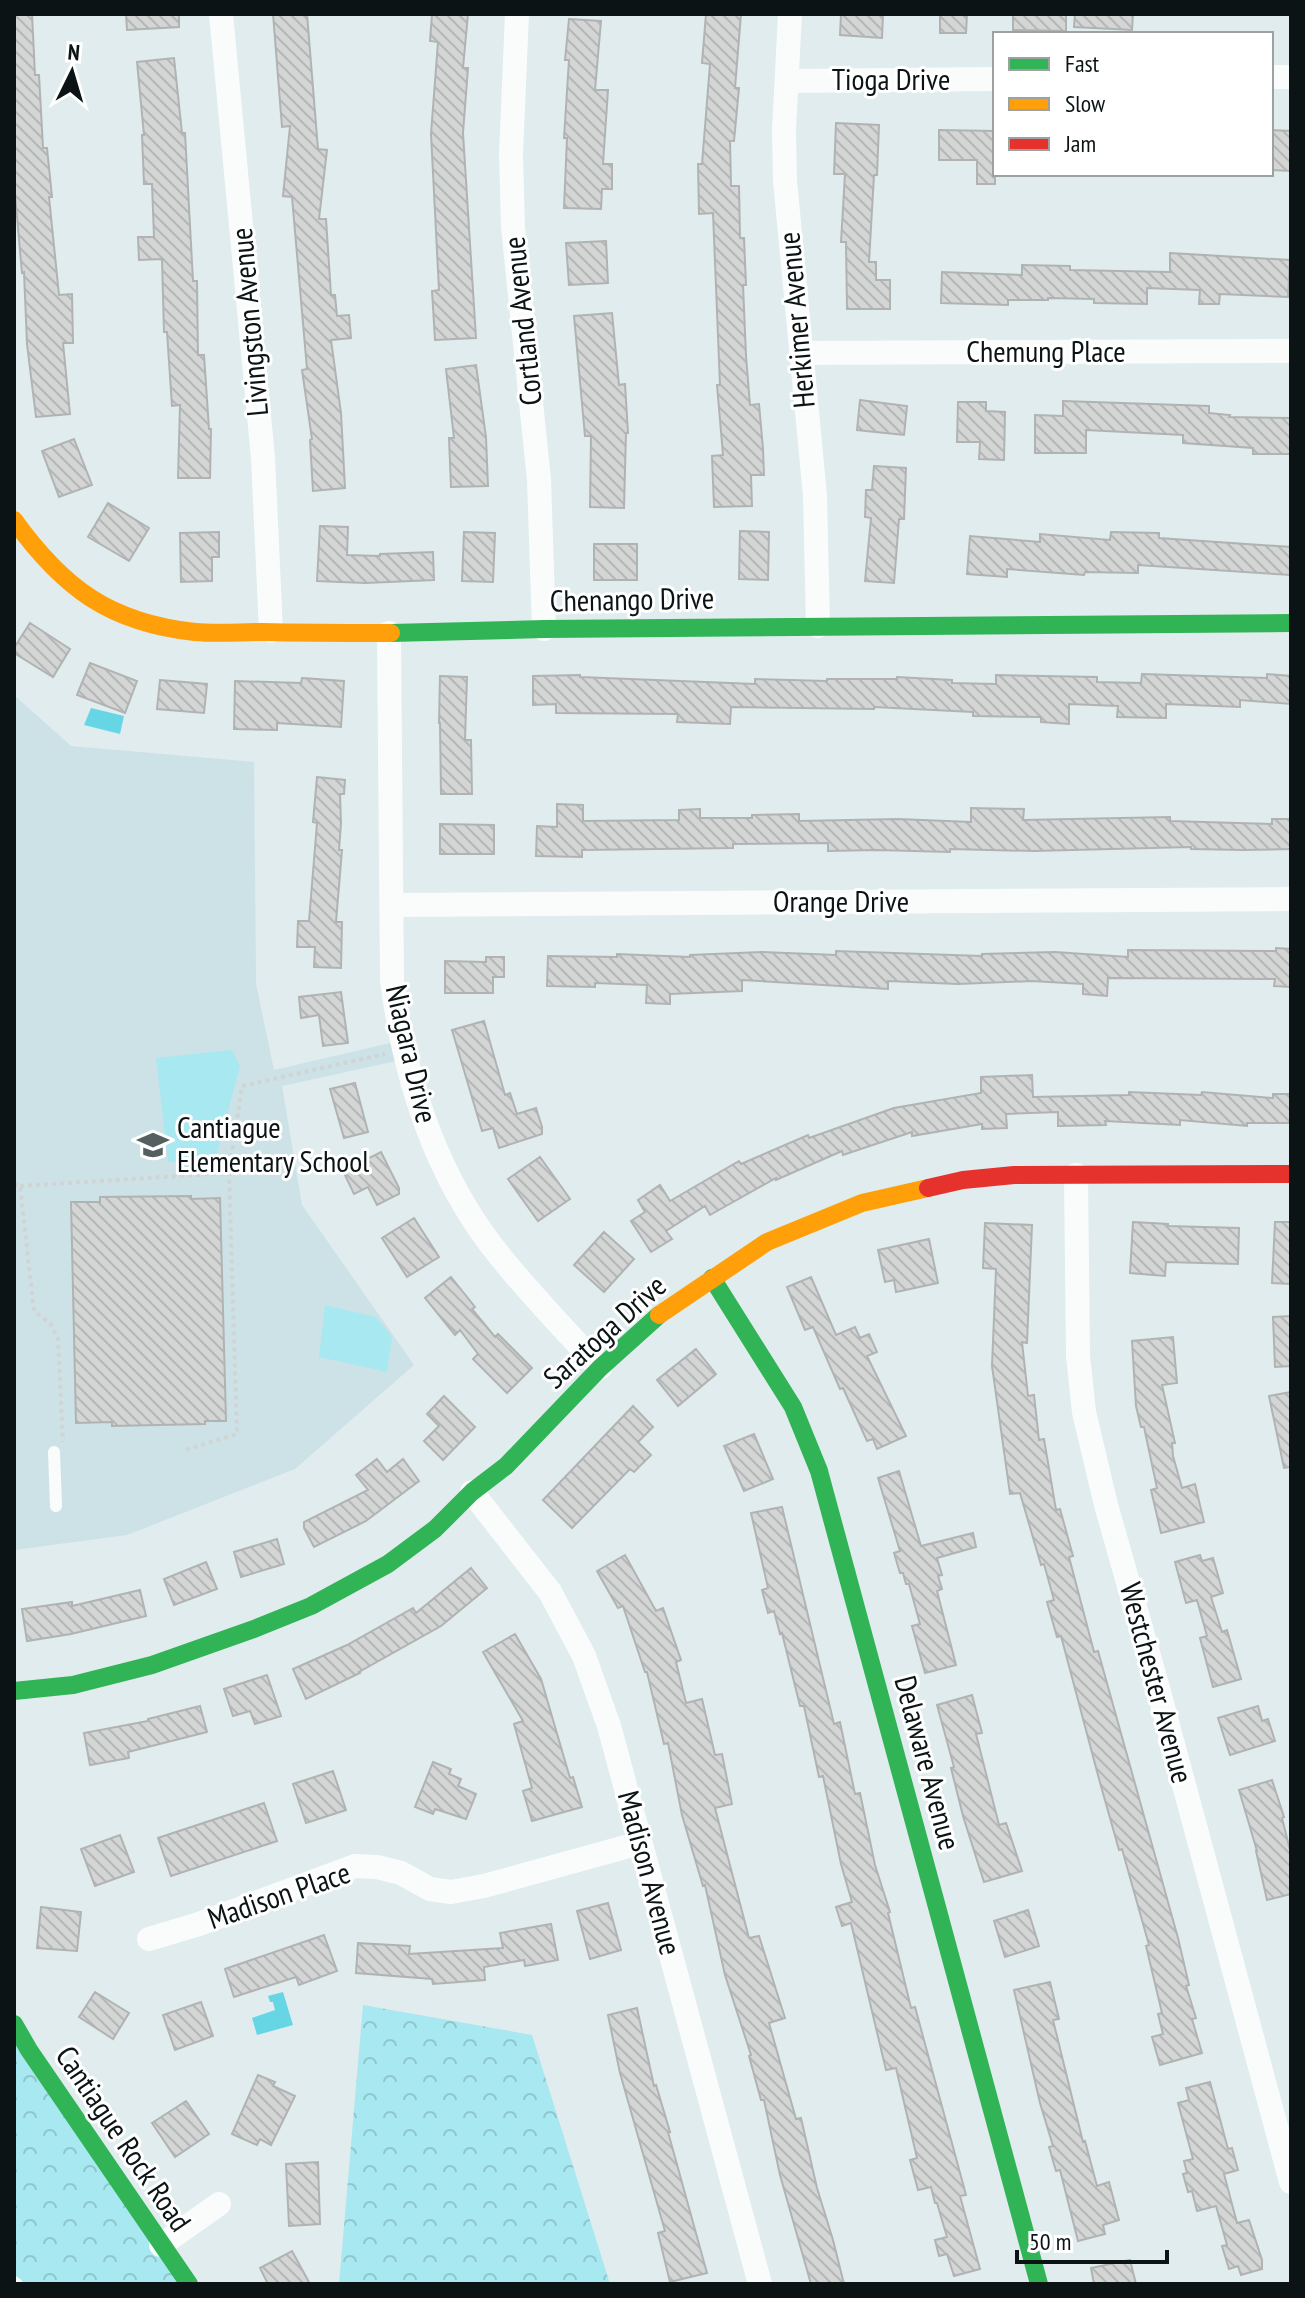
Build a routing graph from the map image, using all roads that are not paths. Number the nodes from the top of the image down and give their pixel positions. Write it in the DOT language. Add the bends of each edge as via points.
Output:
graph roads {
  1 [pos="221,14"];
  2 [pos="517,14"];
  3 [pos="790,14"];
  4 [pos="993,79"];
  5 [pos="787,81"];
  6 [pos="1291,351"];
  7 [pos="801,353"];
  8 [pos="14,520"];
  9 [pos="1291,623"];
  10 [pos="818,626"];
  11 [pos="544,629"];
  12 [pos="271,631"];
  13 [pos="389,633"];
  14 [pos="1291,899"];
  15 [pos="392,905"];
  16 [pos="1291,1174"];
  17 [pos="1076,1175"];
  18 [pos="712,1278"];
  19 [pos="600,1368"];
  20 [pos="59,1452"];
  21 [pos="472,1492"];
  22 [pos="56,1506"];
  23 [pos="14,1691"];
  24 [pos="640,1843"];
  25 [pos="149,1939"];
  26 [pos="14,2024"];
  27 [pos="1291,2182"];
  28 [pos="219,2204"];
  29 [pos="161,2245"];
  30 [pos="189,2284"];
  31 [pos="760,2284"];
  32 [pos="1039,2284"];
  1 -- 12 [label="street, Livingston Avenue" via="263,458"];
  2 -- 11 [label="street, Cortland Avenue" via="513,227 539,480"];
  3 -- 5 [label="street, Herkimer Avenue"];
  4 -- 5 [label="street, Tioga Drive"];
  5 -- 7 [label="street, Herkimer Avenue" via="785,181"];
  6 -- 7 [label="street, Chemung Place"];
  7 -- 10 [label="street, Herkimer Avenue" via="815,496"];
  8 -- 12 [label="street, Chenango Drive" via="54,571 109,609 169,630"];
  9 -- 10 [label="street, Chenango Drive"];
  10 -- 11 [label="street, Chenango Drive"];
  11 -- 13 [label="street, Chenango Drive"];
  12 -- 13 [label="street, Chenango Drive"];
  13 -- 15 [label="street, Niagara Drive"];
  14 -- 15 [label="street, Orange Drive"];
  15 -- 19 [label="street, Niagara Drive" via="392,981 403,1050 433,1145 498,1254"];
  16 -- 17 [label="street, Saratoga Drive"];
  17 -- 18 [label="street, Saratoga Drive" via="963,1180 862,1203 767,1242"];
  17 -- 27 [label="street, Westchester Avenue" via="1078,1356 1084,1412"];
  18 -- 19 [label="street, Saratoga Drive" via="665,1309"];
  18 -- 32 [label="street, Delaware Avenue" via="793,1407 819,1471"];
  19 -- 21 [label="street, Saratoga Drive" via="506,1466"];
  20 -- 22 [label="lane"];
  21 -- 23 [label="street, Saratoga Drive" via="435,1529 388,1564 311,1606 152,1665 73,1685"];
  21 -- 24 [label="street, Madison Avenue" via="550,1592 584,1656"];
  24 -- 25 [label="street, Madison Place" via="451,1892 430,1889 401,1873 355,1866"];
  24 -- 31 [label="street, Madison Avenue"];
  26 -- 29 [label="street, Cantiague Rock Road"];
  28 -- 29 [label="street"];
  29 -- 30 [label="street, Cantiague Rock Road"];
}
